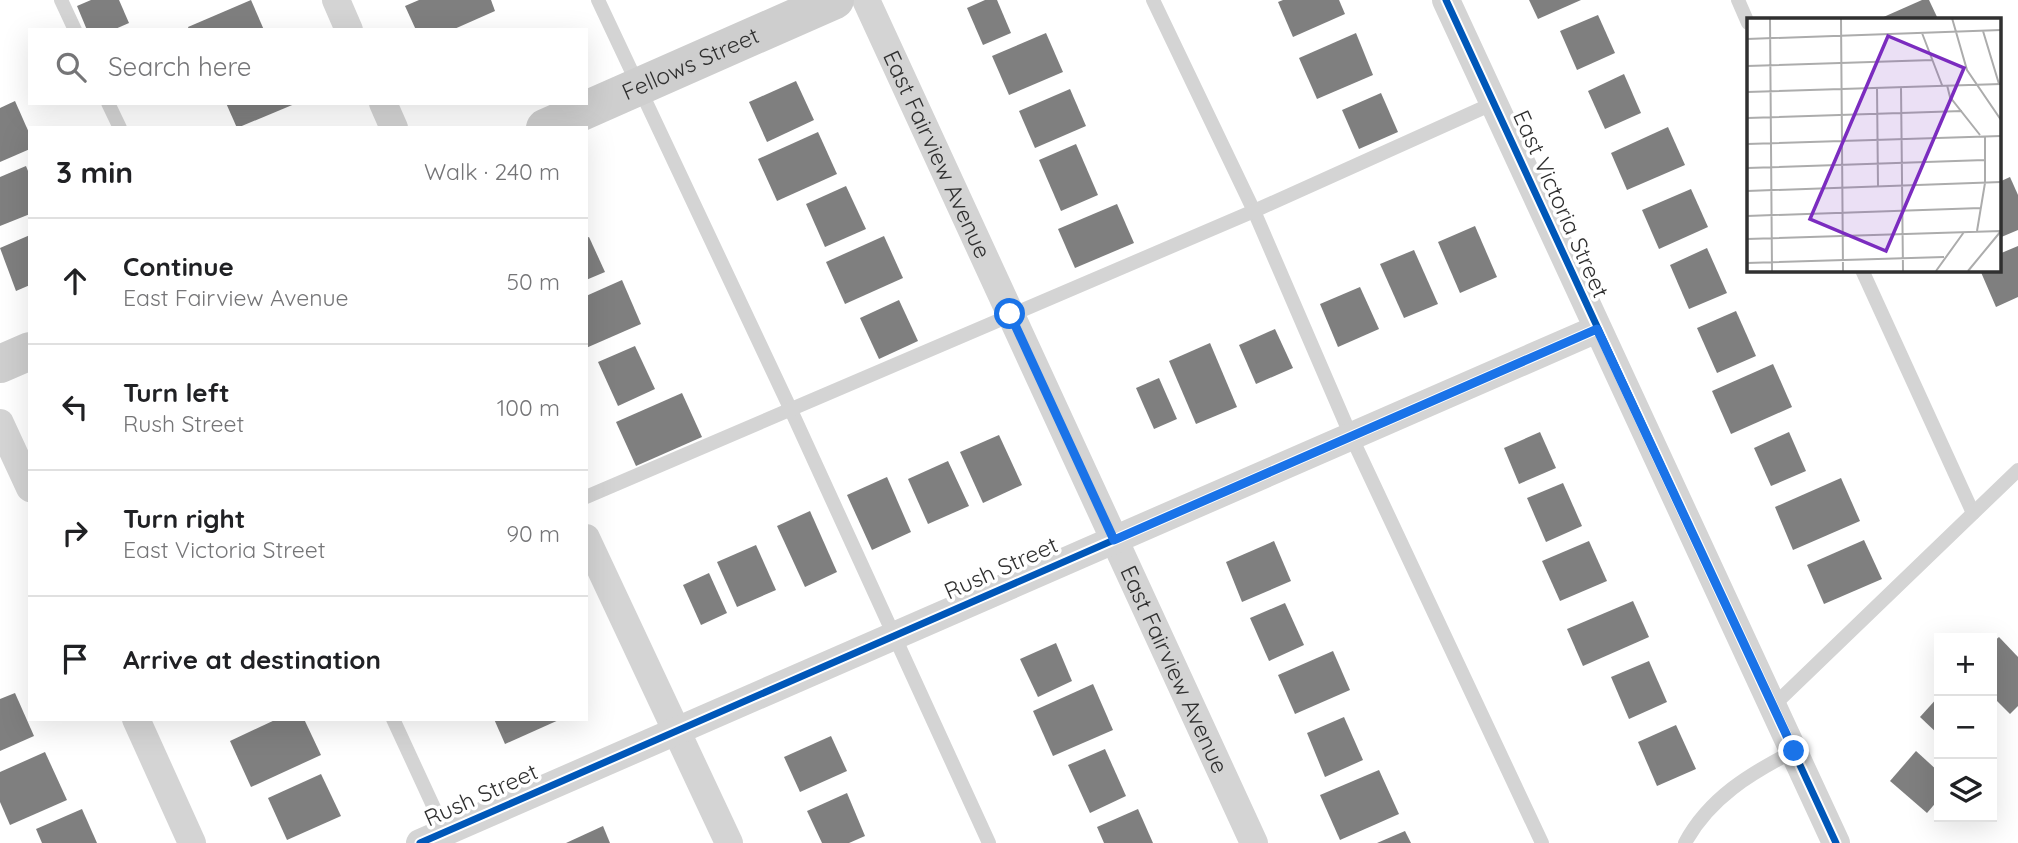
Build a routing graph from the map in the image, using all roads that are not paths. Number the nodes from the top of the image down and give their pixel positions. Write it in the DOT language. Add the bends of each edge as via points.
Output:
graph roads {
  1 [pos="61,0"];
  2 [pos="336,0"];
  3 [pos="598,0"];
  4 [pos="835,0"];
  5 [pos="866,0"];
  6 [pos="1153,0"];
  7 [pos="1446,0"];
  8 [pos="1738,0"];
  9 [pos="1747,21"];
  10 [pos="74,28"];
  11 [pos="348,28"];
  12 [pos="638,86"];
  13 [pos="1494,103"];
  14 [pos="109,105"];
  15 [pos="384,105"];
  16 [pos="119,126"];
  17 [pos="393,126"];
  18 [pos="549,126"];
  19 [pos="1254,211"];
  20 [pos="1862,271"];
  21 [pos="1010,314"];
  22 [pos="1597,329"];
  23 [pos="28,352"];
  24 [pos="0,364"];
  25 [pos="790,408"];
  26 [pos="0,423"];
  27 [pos="1351,436"];
  28 [pos="2018,470"];
  29 [pos="28,484"];
  30 [pos="588,496"];
  31 [pos="1973,513"];
  32 [pos="1114,540"];
  33 [pos="588,542"];
  34 [pos="893,636"];
  35 [pos="1774,705"];
  36 [pos="137,721"];
  37 [pos="394,721"];
  38 [pos="676,731"];
  39 [pos="1794,751"];
  40 [pos="439,839"];
  41 [pos="192,843"];
  42 [pos="729,843"];
  43 [pos="989,843"];
  44 [pos="1254,843"];
  45 [pos="1542,843"];
  46 [pos="1685,843"];
  47 [pos="1836,843"];
  1 -- 10 [label="lane"];
  2 -- 11 [label="street"];
  3 -- 12 [label="lane"];
  4 -- 12 [label="street, Fellows Street"];
  5 -- 21 [label="street, East Fairview Avenue"];
  6 -- 19 [label="lane"];
  7 -- 13 [label="street, East Victoria Street"];
  8 -- 9 [label="lane"];
  12 -- 18 [label="street, Fellows Street"];
  12 -- 25 [label="lane"];
  13 -- 19 [label="lane"];
  13 -- 22 [label="street, East Victoria Street"];
  14 -- 16 [label="lane"];
  15 -- 17 [label="street"];
  19 -- 21 [label="lane"];
  19 -- 27 [label="lane"];
  20 -- 31 [label="lane"];
  21 -- 25 [label="lane"];
  21 -- 32 [label="street, East Fairview Avenue"];
  22 -- 27 [label="street, Rush Street"];
  22 -- 35 [label="street, East Victoria Street"];
  23 -- 24 [label="street"];
  25 -- 30 [label="lane"];
  25 -- 34 [label="lane"];
  26 -- 29 [label="street"];
  27 -- 32 [label="street, Rush Street"];
  27 -- 45 [label="lane"];
  28 -- 31 [label="lane"];
  31 -- 35 [label="lane"];
  32 -- 34 [label="street, Rush Street"];
  32 -- 44 [label="street, East Fairview Avenue"];
  33 -- 38 [label="street"];
  34 -- 38 [label="street, Rush Street"];
  34 -- 43 [label="lane"];
  35 -- 39 [label="street, East Victoria Street"];
  36 -- 41 [label="street"];
  37 -- 40 [label="lane"];
  38 -- 40 [label="street, Rush Street"];
  38 -- 42 [label="street"];
  39 -- 46 [label="lane" via="1741,781 1695,824"];
  39 -- 47 [label="street, East Victoria Street"];
}
